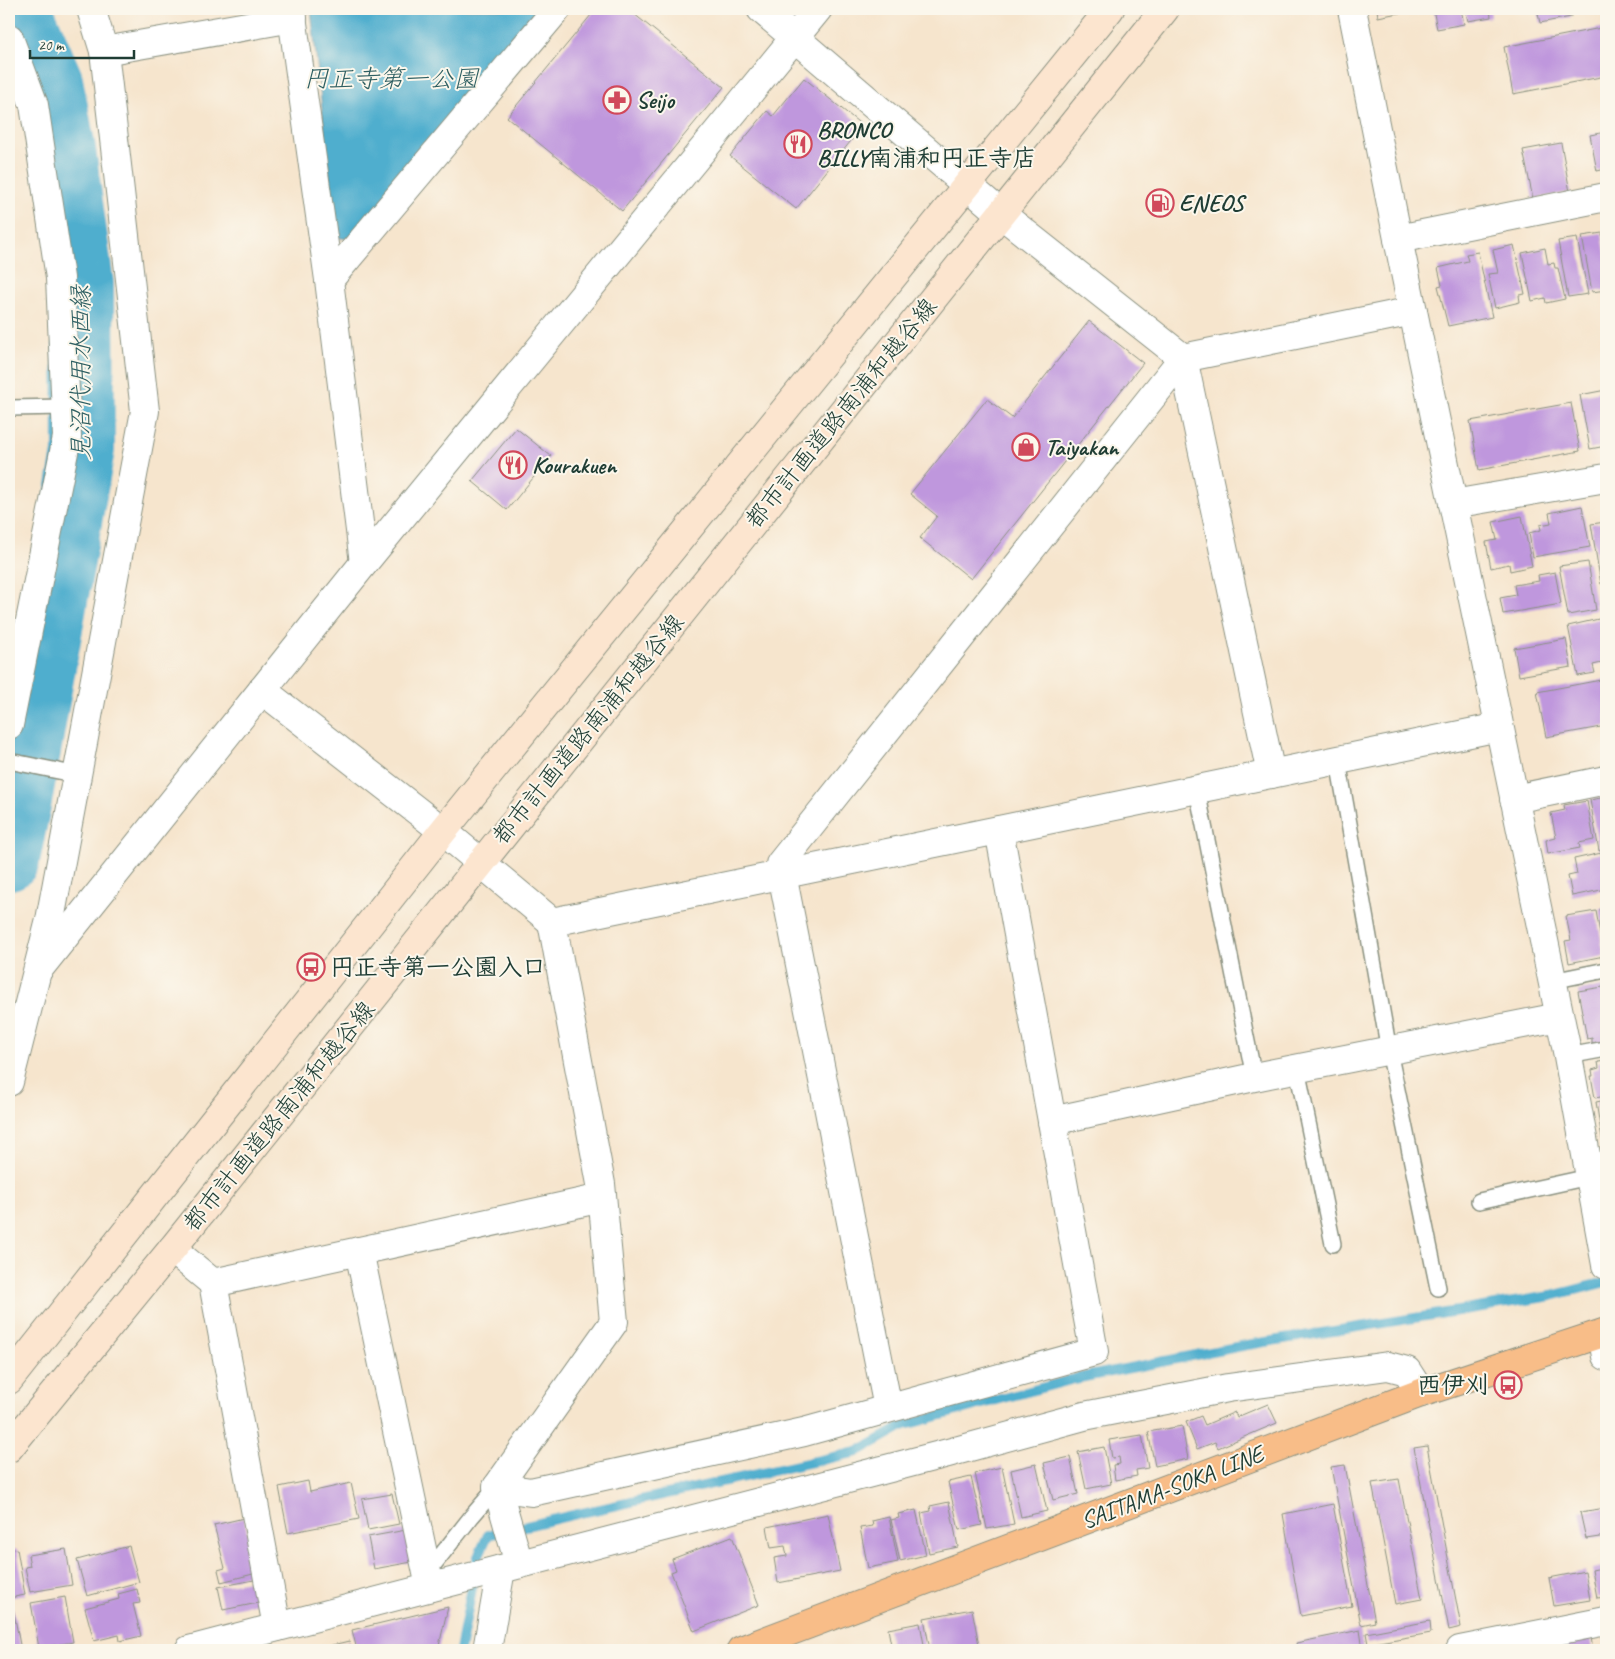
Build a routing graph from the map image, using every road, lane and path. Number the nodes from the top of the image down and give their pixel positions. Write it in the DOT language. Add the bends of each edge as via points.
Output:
graph roads {
  1 [pos="91,9"];
  2 [pos="557,9"];
  3 [pos="761,9"];
  4 [pos="818,9"];
  5 [pos="1110,9"];
  6 [pos="1165,9"];
  7 [pos="1352,9"];
  8 [pos="292,13"];
  9 [pos="795,37"];
  10 [pos="104,51"];
  11 [pos="12,54"];
  12 [pos="967,185"];
  13 [pos="1606,197"];
  14 [pos="1001,214"];
  15 [pos="1398,239"];
  16 [pos="329,280"];
  17 [pos="1413,311"];
  18 [pos="1183,358"];
  19 [pos="66,407"];
  20 [pos="9,408"];
  21 [pos="1606,478"];
  22 [pos="1453,504"];
  23 [pos="364,563"];
  24 [pos="262,690"];
  25 [pos="9,725"];
  26 [pos="1499,727"];
  27 [pos="9,761"];
  28 [pos="1338,761"];
  29 [pos="78,774"];
  30 [pos="1271,774"];
  31 [pos="1606,780"];
  32 [pos="1197,790"];
  33 [pos="1514,799"];
  34 [pos="998,830"];
  35 [pos="444,831"];
  36 [pos="481,863"];
  37 [pos="781,874"];
  38 [pos="552,922"];
  39 [pos="38,970"];
  40 [pos="1606,970"];
  41 [pos="1552,981"];
  42 [pos="1559,1017"];
  43 [pos="1606,1049"];
  44 [pos="1389,1051"];
  45 [pos="1568,1056"];
  46 [pos="1297,1069"];
  47 [pos="1254,1077"];
  48 [pos="9,1082"];
  49 [pos="1052,1121"];
  50 [pos="1596,1185"];
  51 [pos="602,1198"];
  52 [pos="1479,1201"];
  53 [pos="1333,1244"];
  54 [pos="172,1249"];
  55 [pos="359,1251"];
  56 [pos="1606,1264"];
  57 [pos="213,1283"];
  58 [pos="1438,1288"];
  59 [pos="1605,1340"];
  60 [pos="9,1380"];
  61 [pos="1421,1393"];
  62 [pos="888,1408"];
  63 [pos="9,1448"];
  64 [pos="497,1487"];
  65 [pos="510,1567"];
  66 [pos="428,1580"];
  67 [pos="1606,1621"];
  68 [pos="277,1627"];
  69 [pos="1511,1645"];
  70 [pos="189,1650"];
  71 [pos="487,1650"];
  72 [pos="741,1650"];
  73 [pos="1460,1650"];
  1 -- 10 [label="street"];
  2 -- 16 [label="street"];
  3 -- 9 [label="street"];
  4 -- 9 [label="street"];
  5 -- 12 [label="street, 都市計画道路南浦和越谷線"];
  6 -- 14 [label="street, 都市計画道路南浦和越谷線"];
  7 -- 15 [label="street"];
  8 -- 10 [label="street"];
  8 -- 16 [label="street"];
  9 -- 12 [label="street"];
  9 -- 23 [label="street"];
  10 -- 29 [label="street" via="145,411"];
  11 -- 19 [label="street" via="34,106 60,278"];
  12 -- 14 [label="street"];
  12 -- 35 [label="street, 都市計画道路南浦和越谷線"];
  13 -- 15 [label="street"];
  14 -- 18 [label="street"];
  14 -- 36 [label="street, 都市計画道路南浦和越谷線"];
  15 -- 17 [label="street"];
  16 -- 23 [label="street"];
  17 -- 18 [label="street"];
  17 -- 22 [label="street"];
  18 -- 30 [label="street"];
  18 -- 37 [label="street" via="780,864"];
  19 -- 20 [label="lane"];
  19 -- 25 [label="street" via="67,436"];
  21 -- 22 [label="street"];
  22 -- 26 [label="street"];
  23 -- 24 [label="street"];
  24 -- 35 [label="street"];
  24 -- 39 [label="street"];
  26 -- 28 [label="street"];
  26 -- 33 [label="street"];
  27 -- 29 [label="lane"];
  28 -- 30 [label="street"];
  28 -- 44 [label="lane"];
  29 -- 39 [label="street"];
  30 -- 32 [label="street"];
  31 -- 33 [label="street"];
  32 -- 34 [label="street"];
  32 -- 47 [label="lane"];
  33 -- 41 [label="street"];
  34 -- 37 [label="street"];
  34 -- 49 [label="street"];
  35 -- 36 [label="street"];
  35 -- 60 [label="street, 都市計画道路南浦和越谷線"];
  36 -- 38 [label="street"];
  36 -- 54 [label="street, 都市計画道路南浦和越谷線"];
  37 -- 38 [label="street"];
  37 -- 62 [label="street"];
  38 -- 51 [label="street"];
  39 -- 48 [label="street"];
  40 -- 41 [label="lane"];
  41 -- 42 [label="street"];
  42 -- 44 [label="street"];
  42 -- 45 [label="street"];
  43 -- 45 [label="lane"];
  44 -- 46 [label="street"];
  44 -- 58 [label="lane"];
  45 -- 50 [label="street"];
  46 -- 47 [label="street"];
  46 -- 53 [label="lane"];
  47 -- 49 [label="street"];
  49 -- 62 [label="street" via="1094,1352"];
  50 -- 52 [label="lane"];
  50 -- 56 [label="street"];
  51 -- 55 [label="street"];
  51 -- 64 [label="street" via="614,1322"];
  54 -- 57 [label="street"];
  54 -- 63 [label="street, 都市計画道路南浦和越谷線"];
  55 -- 57 [label="street"];
  55 -- 66 [label="street"];
  57 -- 68 [label="street"];
  59 -- 61 [label="main road, SAITAMA-SOKA LINE" via="1486,1370"];
  61 -- 65 [label="street" via="1407,1371 1388,1366 1228,1388 1084,1416"];
  61 -- 72 [label="main road, SAITAMA-SOKA LINE"];
  62 -- 64 [label="street" via="804,1432 531,1492"];
  64 -- 65 [label="street"];
  64 -- 66 [label="lane" via="472,1516"];
  65 -- 66 [label="street"];
  65 -- 71 [label="street"];
  66 -- 68 [label="street"];
  67 -- 69 [label="street"];
  68 -- 70 [label="street"];
  69 -- 73 [label="street"];
}
